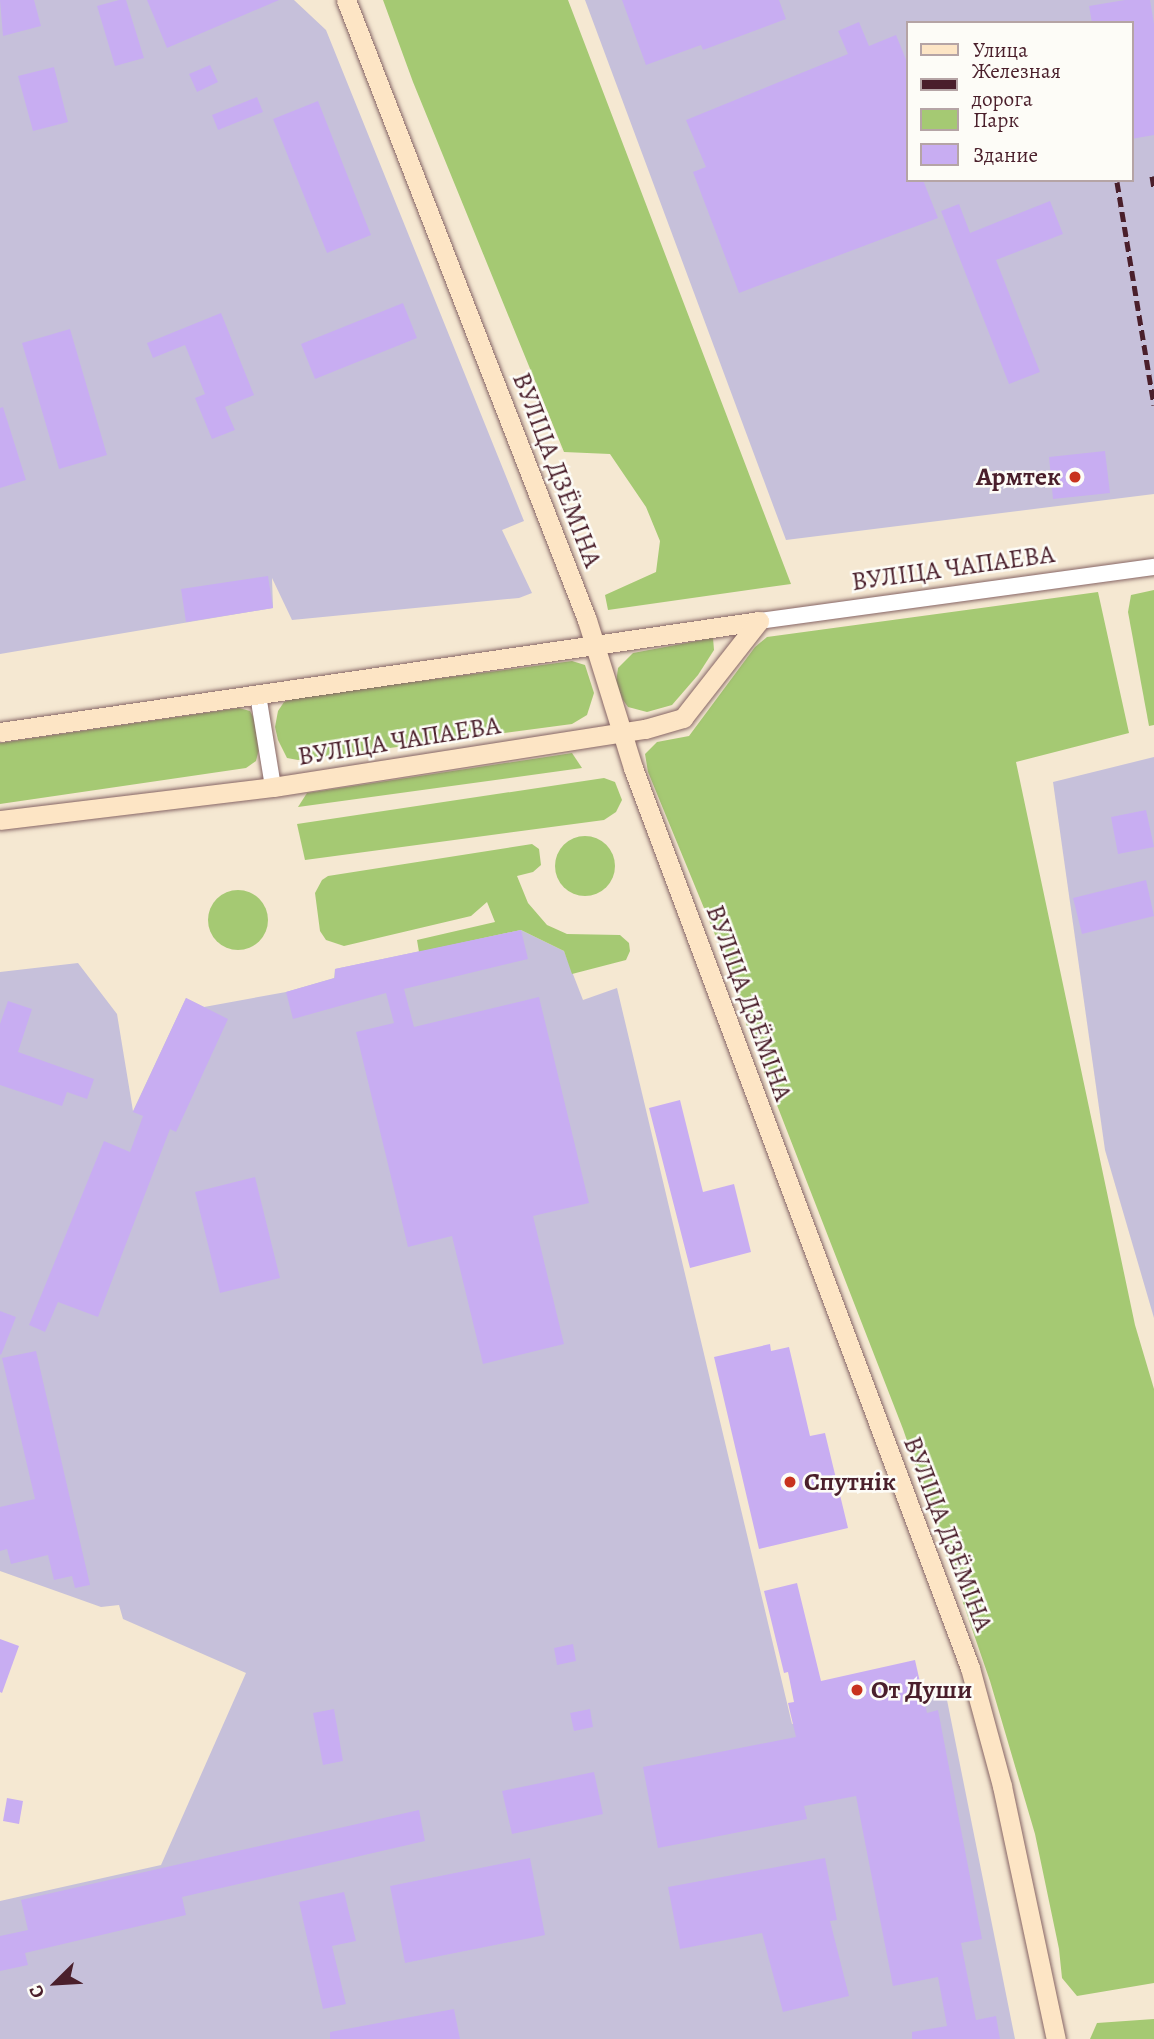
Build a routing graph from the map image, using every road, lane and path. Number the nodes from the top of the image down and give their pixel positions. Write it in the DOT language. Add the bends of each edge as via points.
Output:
graph roads {
  1 [pos="346,0"];
  2 [pos="1154,567"];
  3 [pos="759,621"];
  4 [pos="593,644"];
  5 [pos="258,695"];
  6 [pos="0,732"];
  7 [pos="621,733"];
  8 [pos="273,787"];
  9 [pos="0,820"];
  10 [pos="1056,2039"];
  1 -- 4 [label="main road, ВУЛІЦА ДЗЁМІНА"];
  2 -- 3 [label="street, ВУЛІЦА ЧАПАЕВА"];
  3 -- 4 [label="main road, ВУЛІЦА ЧАПАЕВА"];
  3 -- 7 [label="main road, ВУЛІЦА ЧАПАЕВА" via="683,718"];
  4 -- 5 [label="main road, ВУЛІЦА ЧАПАЕВА"];
  4 -- 7 [label="main road, ВУЛІЦА ДЗЁМІНА"];
  5 -- 6 [label="main road, ВУЛІЦА ЧАПАЕВА"];
  5 -- 8 [label="street"];
  7 -- 8 [label="main road, ВУЛІЦА ЧАПАЕВА"];
  7 -- 10 [label="main road, ВУЛІЦА ДЗЁМІНА" via="970,1668 1002,1786"];
  8 -- 9 [label="main road, ВУЛІЦА ЧАПАЕВА"];
}
